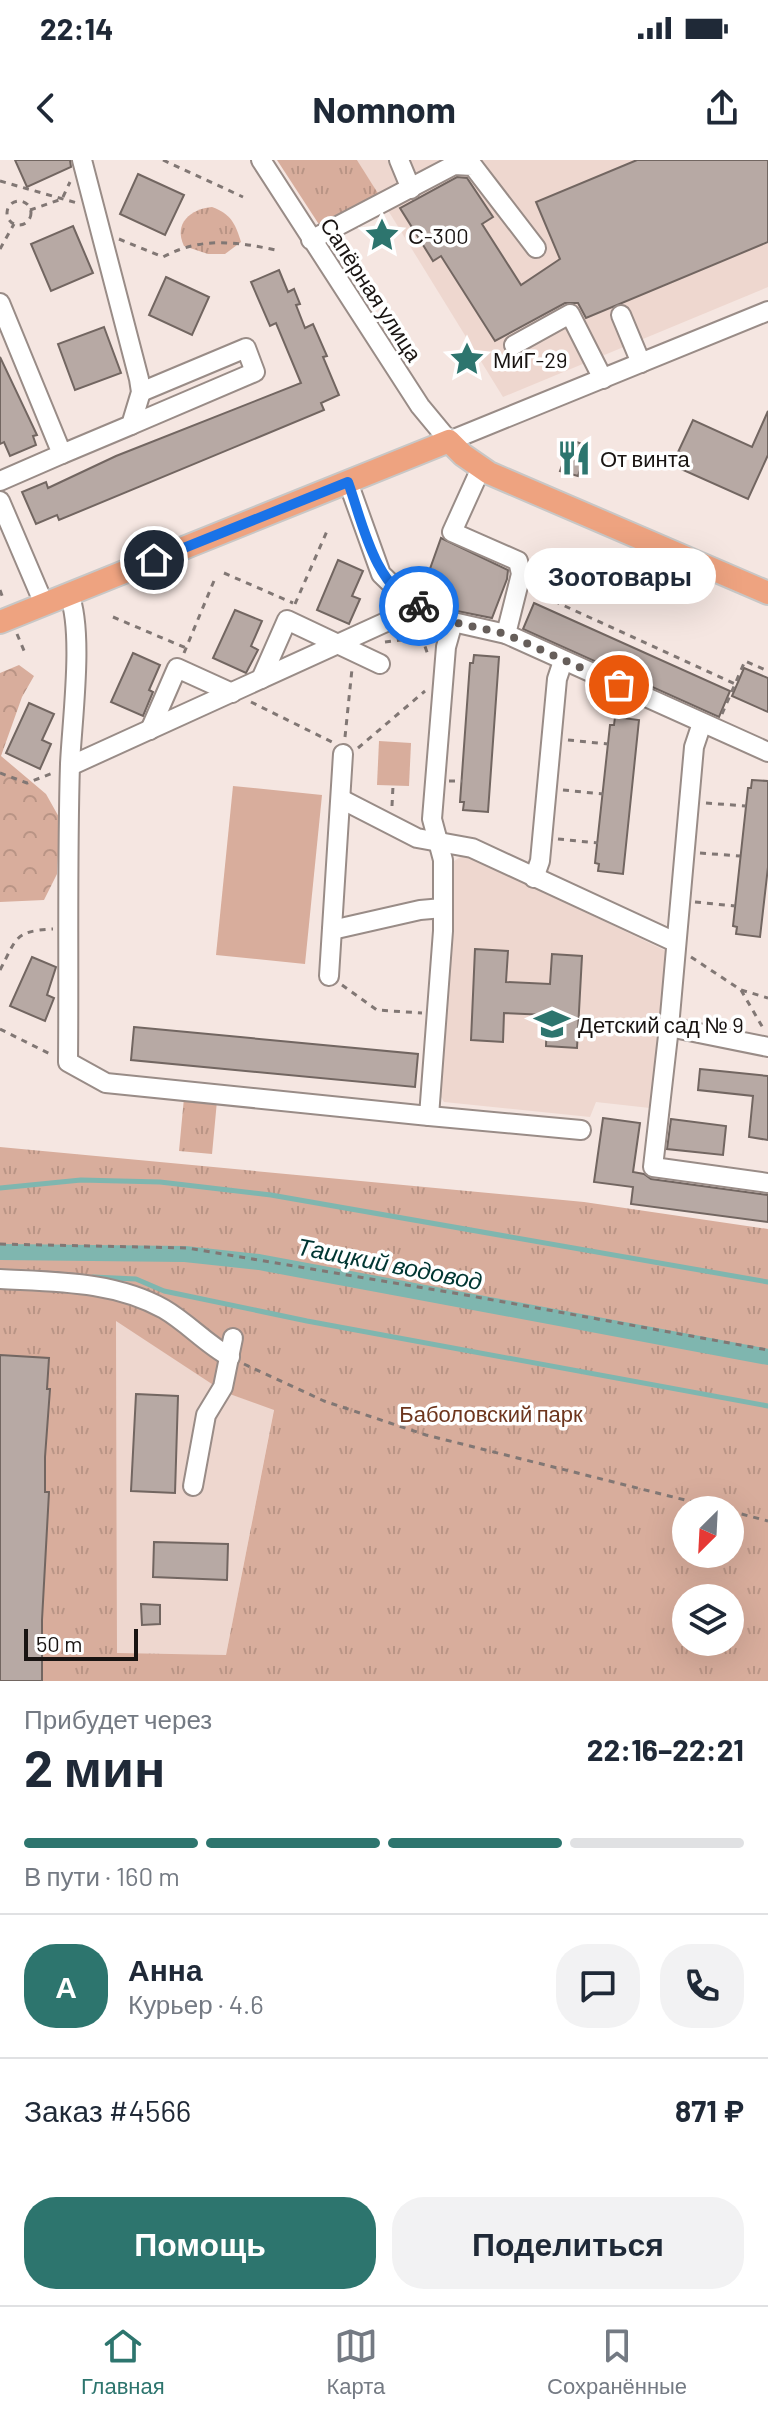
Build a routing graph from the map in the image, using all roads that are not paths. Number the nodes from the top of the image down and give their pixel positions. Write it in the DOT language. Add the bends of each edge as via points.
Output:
graph roads {
  1 [pos="261,160"];
  2 [pos="399,160"];
  3 [pos="78,166"];
  4 [pos="411,189"];
  5 [pos="311,240"];
  6 [pos="536,248"];
  7 [pos="0,303"];
  8 [pos="768,311"];
  9 [pos="621,315"];
  10 [pos="514,345"];
  11 [pos="641,363"];
  12 [pos="603,379"];
  13 [pos="141,392"];
  14 [pos="131,425"];
  15 [pos="449,441"];
  16 [pos="62,454"];
  17 [pos="481,468"];
  18 [pos="0,481"];
  19 [pos="348,482"];
  20 [pos="0,501"];
  21 [pos="768,593"];
  22 [pos="69,594"];
  23 [pos="44,604"];
  24 [pos="412,608"];
  25 [pos="7,620"];
  26 [pos="453,622"];
  27 [pos="506,634"];
  28 [pos="338,644"];
  29 [pos="563,661"];
  30 [pos="380,664"];
  31 [pos="261,679"];
  32 [pos="240,697"];
  33 [pos="709,726"];
  34 [pos="150,730"];
  35 [pos="350,752"];
  36 [pos="768,752"];
  37 [pos="70,766"];
  38 [pos="341,799"];
  39 [pos="438,842"];
  40 [pos="534,878"];
  41 [pos="443,908"];
  42 [pos="332,930"];
  43 [pos="680,947"];
  44 [pos="329,976"];
  45 [pos="669,1027"];
  46 [pos="768,1047"];
  47 [pos="429,1116"];
  48 [pos="581,1130"];
  49 [pos="768,1183"];
  50 [pos="0,1279"];
  51 [pos="233,1338"];
  52 [pos="230,1357"];
  53 [pos="193,1486"];
  1 -- 5 [label="street, Сапёрная улица"];
  2 -- 4 [label="street"];
  3 -- 13 [label="street" via="101,232"];
  4 -- 5 [label="street"];
  4 -- 6 [label="street" via="454,165 473,166"];
  5 -- 15 [label="street, Сапёрная улица" via="420,406"];
  7 -- 16 [label="street"];
  8 -- 11 [label="street"];
  9 -- 11 [label="street"];
  10 -- 12 [label="street" via="570,314"];
  11 -- 12 [label="street"];
  12 -- 15 [label="street"];
  13 -- 14 [label="street"];
  13 -- 14 [label="street" via="246,348 255,372"];
  14 -- 16 [label="street"];
  15 -- 17 [label="main road"];
  15 -- 19 [label="main road"];
  16 -- 18 [label="street"];
  17 -- 21 [label="main road"];
  17 -- 27 [label="street" via="452,532 518,561 521,574"];
  19 -- 22 [label="main road"];
  19 -- 24 [label="street" via="381,574"];
  20 -- 23 [label="street"];
  22 -- 23 [label="main road"];
  22 -- 37 [label="street" via="76,623"];
  23 -- 25 [label="main road"];
  24 -- 26 [label="street"];
  24 -- 28 [label="street"];
  26 -- 27 [label="street"];
  26 -- 39 [label="street" via="446,647 432,819"];
  27 -- 29 [label="street"];
  28 -- 30 [label="street"];
  28 -- 31 [label="street"];
  28 -- 31 [label="street" via="291,612"];
  29 -- 33 [label="street"];
  29 -- 40 [label="street"];
  31 -- 32 [label="street"];
  32 -- 34 [label="street"];
  32 -- 34 [label="street" via="177,668"];
  33 -- 36 [label="street"];
  33 -- 43 [label="street" via="694,747 679,900"];
  34 -- 37 [label="street"];
  35 -- 38 [label="street"];
  37 -- 47 [label="street" via="68,1062 106,1083"];
  38 -- 39 [label="street" via="417,838"];
  38 -- 42 [label="street"];
  39 -- 40 [label="street" via="472,848"];
  39 -- 41 [label="street"];
  40 -- 43 [label="street"];
  41 -- 42 [label="street"];
  41 -- 47 [label="street"];
  42 -- 44 [label="street"];
  43 -- 45 [label="street"];
  45 -- 46 [label="street"];
  45 -- 49 [label="street" via="653,1167"];
  47 -- 48 [label="street"];
  50 -- 52 [label="street" via="79,1283 140,1297"];
  51 -- 52 [label="street"];
  52 -- 53 [label="street" via="223,1387 206,1415"];
}
